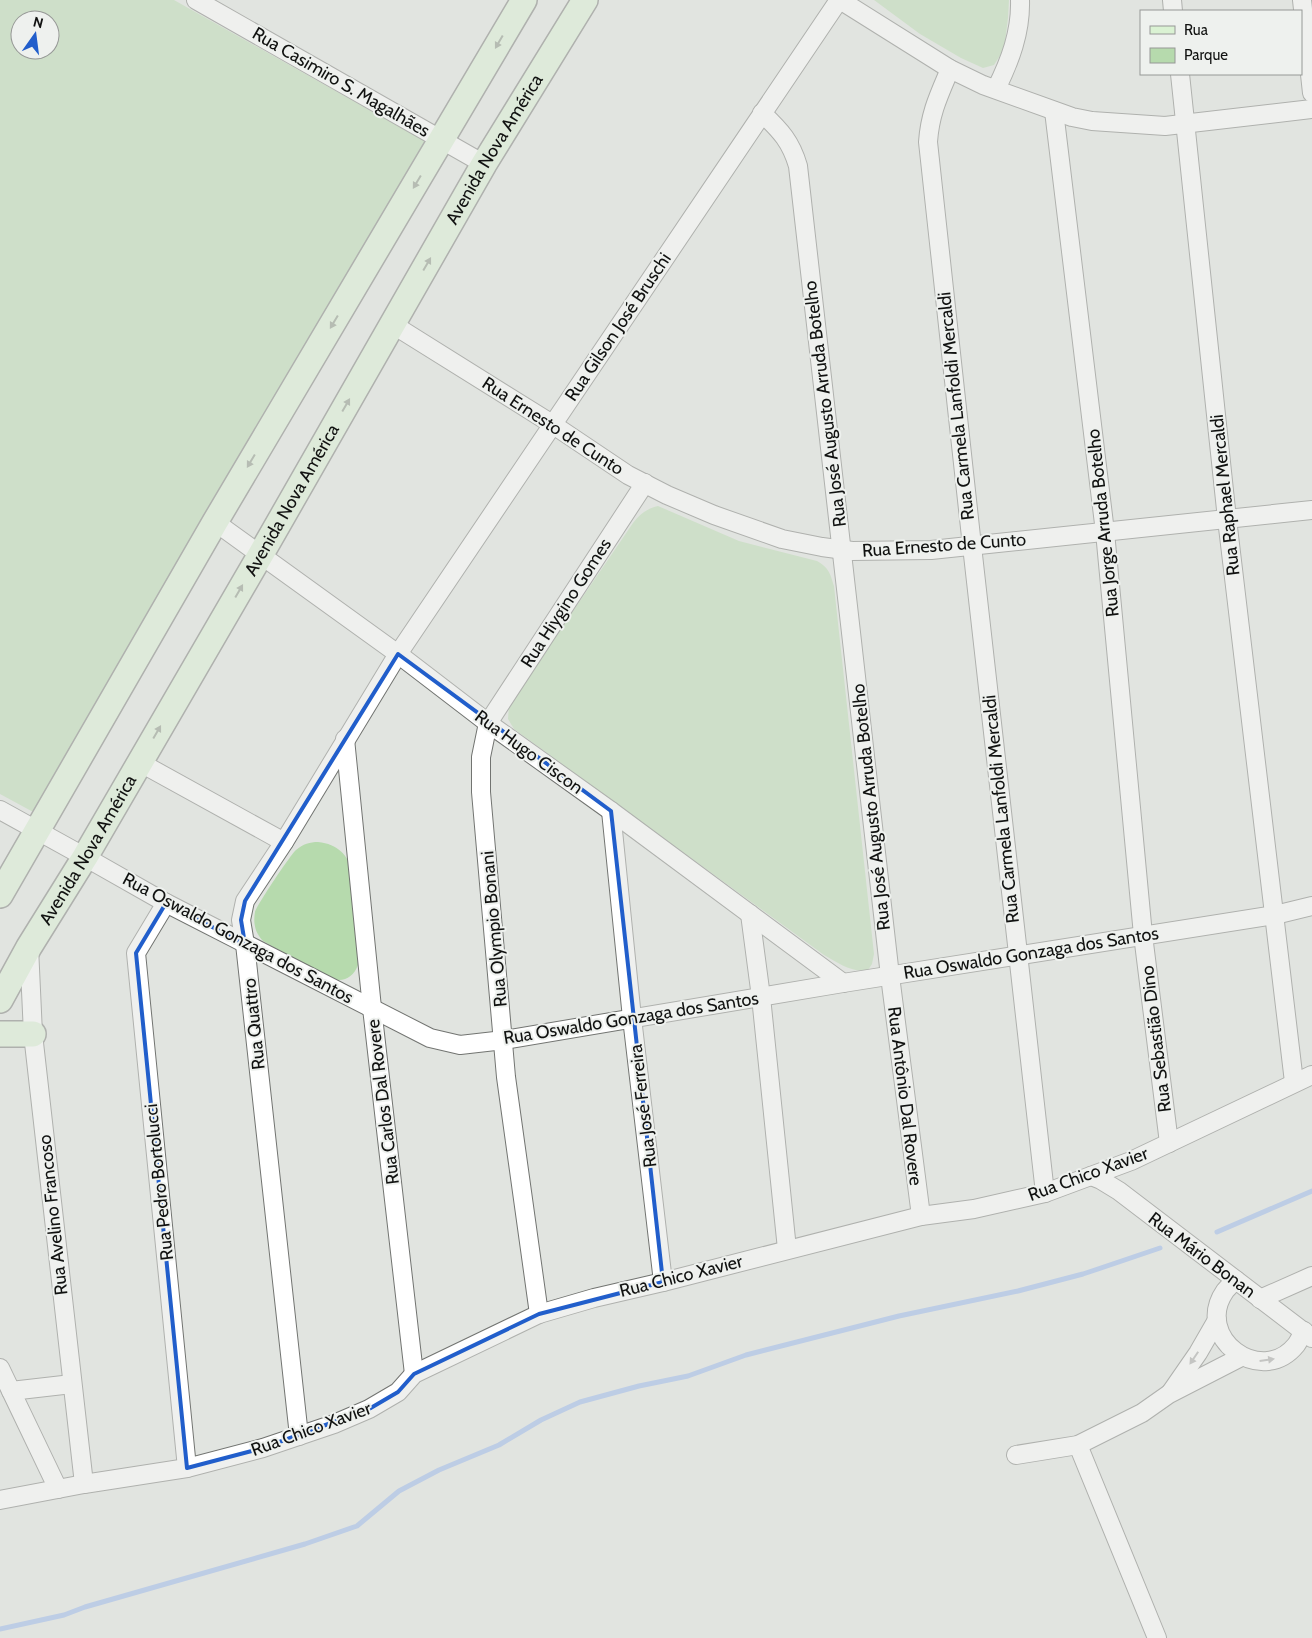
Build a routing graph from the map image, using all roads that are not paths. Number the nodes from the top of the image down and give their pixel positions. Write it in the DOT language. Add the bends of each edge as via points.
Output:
graph roads {
  1 [pos="196,0"];
  2 [pos="524,0"];
  3 [pos="585,0"];
  4 [pos="840,0"];
  5 [pos="1020,0"];
  6 [pos="1302,0"];
  7 [pos="950,69"];
  8 [pos="1180,75"];
  9 [pos="996,90"];
  10 [pos="1312,93"];
  11 [pos="1312,109"];
  12 [pos="1054,111"];
  13 [pos="762,113"];
  14 [pos="1185,124"];
  15 [pos="442,139"];
  16 [pos="484,164"];
  17 [pos="392,324"];
  18 [pos="552,424"];
  19 [pos="644,483"];
  20 [pos="1312,510"];
  21 [pos="1227,519"];
  22 [pos="215,522"];
  23 [pos="1105,532"];
  24 [pos="972,546"];
  25 [pos="842,549"];
  26 [pos="261,554"];
  27 [pos="398,654"];
  28 [pos="488,723"];
  29 [pos="345,739"];
  30 [pos="139,762"];
  31 [pos="0,810"];
  32 [pos="611,811"];
  33 [pos="38,830"];
  34 [pos="284,842"];
  35 [pos="85,856"];
  36 [pos="0,895"];
  37 [pos="166,903"];
  38 [pos="1312,906"];
  39 [pos="750,914"];
  40 [pos="1275,915"];
  41 [pos="1143,935"];
  42 [pos="246,944"];
  43 [pos="29,947"];
  44 [pos="1018,955"];
  45 [pos="890,976"];
  46 [pos="843,983"];
  47 [pos="761,996"];
  48 [pos="0,1000"];
  49 [pos="372,1008"];
  50 [pos="632,1018"];
  51 [pos="0,1034"];
  52 [pos="33,1034"];
  53 [pos="504,1040"];
  54 [pos="1312,1075"];
  55 [pos="1294,1082"];
  56 [pos="1169,1143"];
  57 [pos="1091,1176"];
  58 [pos="1045,1193"];
  59 [pos="921,1216"];
  60 [pos="786,1249"];
  61 [pos="1312,1276"];
  62 [pos="1236,1280"];
  63 [pos="663,1282"];
  64 [pos="1260,1299"];
  65 [pos="539,1314"];
  66 [pos="1217,1320"];
  67 [pos="1308,1335"];
  68 [pos="1241,1356"];
  69 [pos="0,1368"];
  70 [pos="414,1374"];
  71 [pos="72,1384"];
  72 [pos="11,1391"];
  73 [pos="1169,1394"];
  74 [pos="299,1436"];
  75 [pos="1078,1445"];
  76 [pos="1016,1455"];
  77 [pos="188,1468"];
  78 [pos="84,1484"];
  79 [pos="58,1490"];
  80 [pos="0,1500"];
  81 [pos="1157,1638"];
  1 -- 15 [label="street, Rua Casimiro S. Magalhães"];
  2 -- 15 [label="street, one-way"];
  3 -- 16 [label="street, Avenida Nova América"];
  4 -- 7 [label="street"];
  4 -- 13 [label="street, Rua Gilson José Bruschi"];
  5 -- 9 [label="street" via="1015,45"];
  6 -- 10 [label="street"];
  7 -- 9 [label="street"];
  7 -- 24 [label="street, Rua Carmela Lanfoldi Mercaldi" via="929,123 928,142"];
  8 -- 14 [label="street, Rua Raphael Mercaldi"];
  9 -- 12 [label="street"];
  11 -- 14 [label="street"];
  12 -- 14 [label="street" via="1092,121 1165,126"];
  12 -- 23 [label="street, Rua Jorge Arruda Botelho"];
  13 -- 18 [label="street, Rua Gilson José Bruschi"];
  13 -- 25 [label="street, Rua José Augusto Arruda Botelho" via="785,137 798,166"];
  14 -- 21 [label="street, Rua Raphael Mercaldi"];
  15 -- 16 [label="street, Rua Casimiro S. Magalhães"];
  15 -- 22 [label="street, one-way"];
  17 -- 16 [label="street, Avenida Nova América, one-way"];
  17 -- 18 [label="street, Rua Ernesto de Cunto"];
  26 -- 17 [label="street, Avenida Nova América, one-way"];
  18 -- 19 [label="street, Rua Ernesto de Cunto"];
  18 -- 27 [label="street, Rua Gilson José Bruschi"];
  19 -- 25 [label="street, Rua Ernesto de Cunto" via="745,527 782,539"];
  19 -- 28 [label="street, Rua Hiygino Gomes"];
  20 -- 21 [label="street, Rua Ernesto de Cunto"];
  21 -- 23 [label="street, Rua Ernesto de Cunto"];
  21 -- 40 [label="street, Rua Raphael Mercaldi"];
  22 -- 26 [label="street, Rua Hugo Ciscon"];
  22 -- 33 [label="street"];
  23 -- 24 [label="street, Rua Ernesto de Cunto"];
  23 -- 41 [label="street, Rua Jorge Arruda Botelho"];
  24 -- 25 [label="street, Rua Ernesto de Cunto" via="892,551"];
  24 -- 44 [label="street, Rua Carmela Lanfoldi Mercaldi"];
  25 -- 45 [label="street, Rua José Augusto Arruda Botelho"];
  26 -- 27 [label="street, Rua Hugo Ciscon"];
  30 -- 26 [label="street, Avenida Nova América, one-way"];
  27 -- 28 [label="street, Rua Hugo Ciscon"];
  27 -- 29 [label="street, Rua Quattro"];
  28 -- 32 [label="street, Rua Hugo Ciscon"];
  28 -- 53 [label="street, Rua Olympio Bonani" via="481,757 481,792"];
  29 -- 34 [label="street, Rua Quattro"];
  29 -- 49 [label="street, Rua Carlos Dal Rovere"];
  30 -- 34 [label="street"];
  30 -- 35 [label="street, Avenida Nova América"];
  31 -- 33 [label="street, Rua Oswaldo Gonzaga dos Santos"];
  32 -- 39 [label="street, Rua Hugo Ciscon"];
  32 -- 50 [label="street, Rua José Ferreira"];
  33 -- 35 [label="street, Rua Oswaldo Gonzaga dos Santos"];
  33 -- 36 [label="street"];
  34 -- 42 [label="street, Rua Quattro" via="245,901 241,920"];
  35 -- 37 [label="street, Rua Oswaldo Gonzaga dos Santos"];
  35 -- 43 [label="street, Avenida Nova América"];
  37 -- 42 [label="street, Rua Oswaldo Gonzaga dos Santos"];
  37 -- 77 [label="street, Rua Pedro Bortolucci" via="136,953"];
  38 -- 40 [label="street, Rua Oswaldo Gonzaga dos Santos"];
  39 -- 46 [label="street, Rua Hugo Ciscon"];
  39 -- 47 [label="street"];
  40 -- 41 [label="street, Rua Oswaldo Gonzaga dos Santos"];
  40 -- 55 [label="street, Rua Raphael Mercaldi"];
  41 -- 44 [label="street, Rua Oswaldo Gonzaga dos Santos"];
  41 -- 56 [label="street, Rua Sebastião Dino"];
  42 -- 49 [label="street, Rua Oswaldo Gonzaga dos Santos"];
  42 -- 74 [label="street, Rua Quattro"];
  43 -- 48 [label="street, Avenida Nova América"];
  43 -- 52 [label="street, Rua Avelino Francoso"];
  44 -- 45 [label="street, Rua Oswaldo Gonzaga dos Santos"];
  44 -- 58 [label="street, Rua Carmela Lanfoldi Mercaldi"];
  45 -- 46 [label="street, Rua Oswaldo Gonzaga dos Santos"];
  45 -- 59 [label="street, Rua Antônio Dal Rovere"];
  46 -- 47 [label="street, Rua Oswaldo Gonzaga dos Santos"];
  47 -- 50 [label="street, Rua Oswaldo Gonzaga dos Santos"];
  47 -- 60 [label="street"];
  49 -- 53 [label="street, Rua Oswaldo Gonzaga dos Santos" via="430,1038 460,1045"];
  49 -- 70 [label="street, Rua Carlos Dal Rovere"];
  50 -- 53 [label="street, Rua Oswaldo Gonzaga dos Santos"];
  50 -- 63 [label="street, Rua José Ferreira"];
  51 -- 52 [label="street"];
  52 -- 71 [label="street, Rua Avelino Francoso"];
  53 -- 65 [label="street, Rua Olympio Bonani" via="506,1077"];
  54 -- 55 [label="street, Rua Chico Xavier"];
  55 -- 56 [label="street, Rua Chico Xavier"];
  56 -- 57 [label="street, Rua Chico Xavier"];
  57 -- 58 [label="street, Rua Chico Xavier"];
  57 -- 62 [label="street, Rua Mário Bonan" via="1119,1191"];
  58 -- 59 [label="street, Rua Chico Xavier" via="974,1209"];
  59 -- 60 [label="street, Rua Chico Xavier"];
  60 -- 63 [label="street, Rua Chico Xavier"];
  61 -- 64 [label="street"];
  62 -- 64 [label="street, Rua Mário Bonan"];
  62 -- 66 [label="street" via="1218,1305"];
  63 -- 65 [label="street, Rua Chico Xavier"];
  64 -- 67 [label="street, Rua Mário Bonan"];
  65 -- 70 [label="street, Rua Chico Xavier"];
  66 -- 68 [label="street" via="1224,1341"];
  66 -- 73 [label="street, one-way" via="1198,1354"];
  68 -- 67 [label="street, one-way" via="1255,1361 1271,1360 1285,1355"];
  68 -- 73 [label="street"];
  69 -- 72 [label="street"];
  70 -- 74 [label="street, Rua Chico Xavier" via="398,1392 369,1409"];
  71 -- 72 [label="street"];
  71 -- 78 [label="street, Rua Avelino Francoso"];
  72 -- 79 [label="street"];
  73 -- 75 [label="street" via="1142,1413"];
  74 -- 77 [label="street, Rua Chico Xavier"];
  75 -- 76 [label="street"];
  75 -- 81 [label="street"];
  77 -- 78 [label="street, Rua Chico Xavier"];
  78 -- 79 [label="street, Rua Chico Xavier"];
  79 -- 80 [label="street, Rua Chico Xavier"];
}
